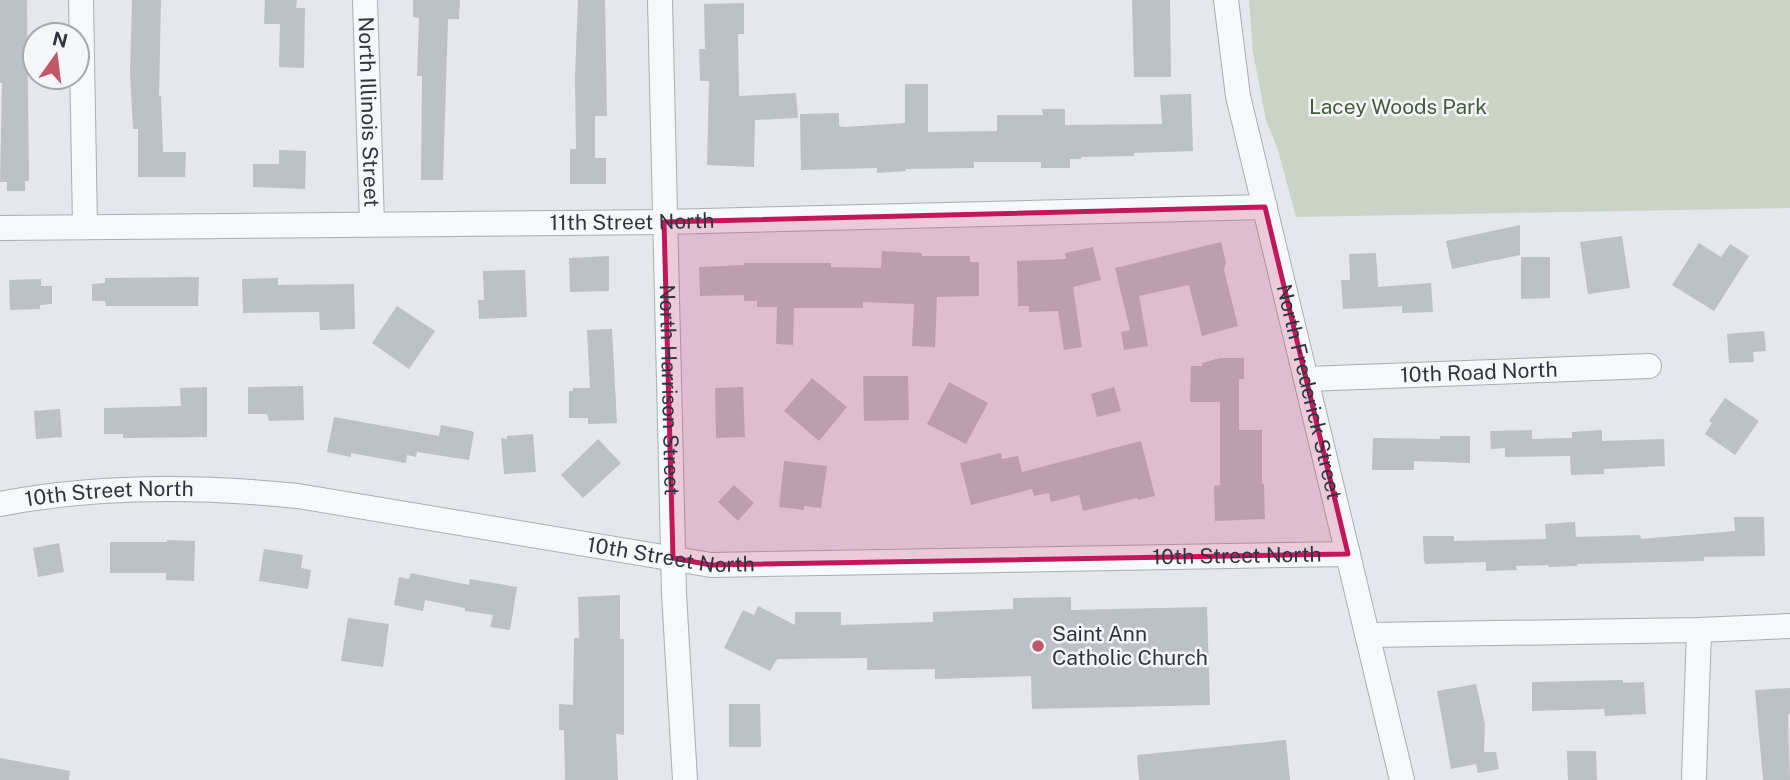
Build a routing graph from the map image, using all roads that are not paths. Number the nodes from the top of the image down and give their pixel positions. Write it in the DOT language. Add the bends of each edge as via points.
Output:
graph roads {
  1 [pos="81,0"];
  2 [pos="365,0"];
  3 [pos="660,0"];
  4 [pos="1226,0"];
  5 [pos="1265,206"];
  6 [pos="664,222"];
  7 [pos="372,224"];
  8 [pos="85,226"];
  9 [pos="0,228"];
  10 [pos="1649,366"];
  11 [pos="1307,379"];
  12 [pos="0,504"];
  13 [pos="1348,554"];
  14 [pos="674,558"];
  15 [pos="1790,626"];
  16 [pos="1699,630"];
  17 [pos="1368,635"];
  18 [pos="1694,777"];
  19 [pos="685,780"];
  20 [pos="1402,780"];
  1 -- 8 [label="street"];
  2 -- 7 [label="street, North Illinois Street"];
  3 -- 6 [label="street, North Harrison Street"];
  4 -- 5 [label="street, North Frederick Street" via="1238,96"];
  5 -- 6 [label="street, 11th Street North"];
  5 -- 11 [label="street, North Frederick Street"];
  6 -- 7 [label="street, 11th Street North"];
  6 -- 14 [label="street, North Harrison Street"];
  7 -- 8 [label="street, 11th Street North"];
  8 -- 9 [label="street, 11th Street North"];
  10 -- 11 [label="street, 10th Road North"];
  11 -- 13 [label="street, North Frederick Street"];
  12 -- 14 [label="street, 10th Street North" via="51,494 250,491"];
  13 -- 14 [label="street, 10th Street North" via="711,565"];
  13 -- 17 [label="street, North Frederick Street"];
  14 -- 19 [label="street, North Harrison Street"];
  15 -- 16 [label="street"];
  16 -- 17 [label="street"];
  16 -- 18 [label="street"];
  17 -- 20 [label="street, North Frederick Street"];
}
